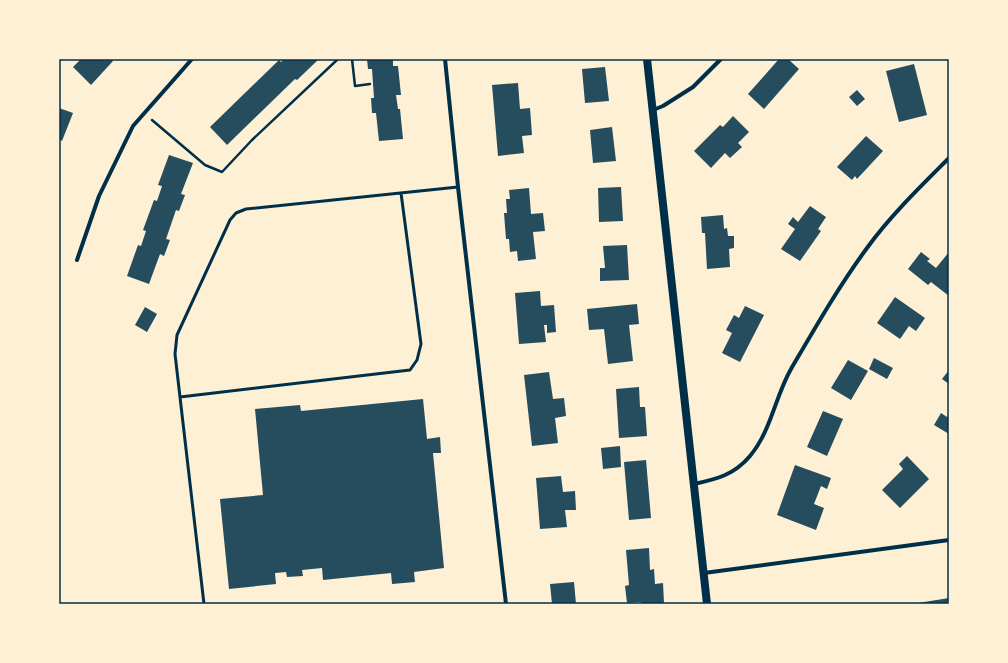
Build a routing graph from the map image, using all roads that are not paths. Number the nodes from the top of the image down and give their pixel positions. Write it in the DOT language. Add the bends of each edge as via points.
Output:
graph roads {
  1 [pos="192,59"];
  2 [pos="445,59"];
  3 [pos="647,59"];
  4 [pos="721,59"];
  5 [pos="653,110"];
  6 [pos="949,158"];
  7 [pos="458,187"];
  8 [pos="402,193"];
  9 [pos="76,260"];
  10 [pos="180,397"];
  11 [pos="694,484"];
  12 [pos="949,540"];
  13 [pos="703,573"];
  14 [pos="204,604"];
  15 [pos="506,604"];
  16 [pos="707,604"];
  1 -- 9 [label="street" via="133,126 100,196"];
  2 -- 7 [label="street"];
  3 -- 5 [label="main road"];
  4 -- 5 [label="street" via="693,87"];
  5 -- 11 [label="main road"];
  6 -- 11 [label="street" via="867,247 788,374 762,440 749,457 735,471 717,479"];
  7 -- 8 [label="lane"];
  7 -- 15 [label="street"];
  8 -- 10 [label="lane" via="246,209 236,213 230,220 177,335 175,354"];
  8 -- 10 [label="lane" via="421,344 417,360 410,370"];
  10 -- 14 [label="lane"];
  11 -- 13 [label="main road"];
  12 -- 13 [label="street"];
  13 -- 16 [label="main road"];
}
